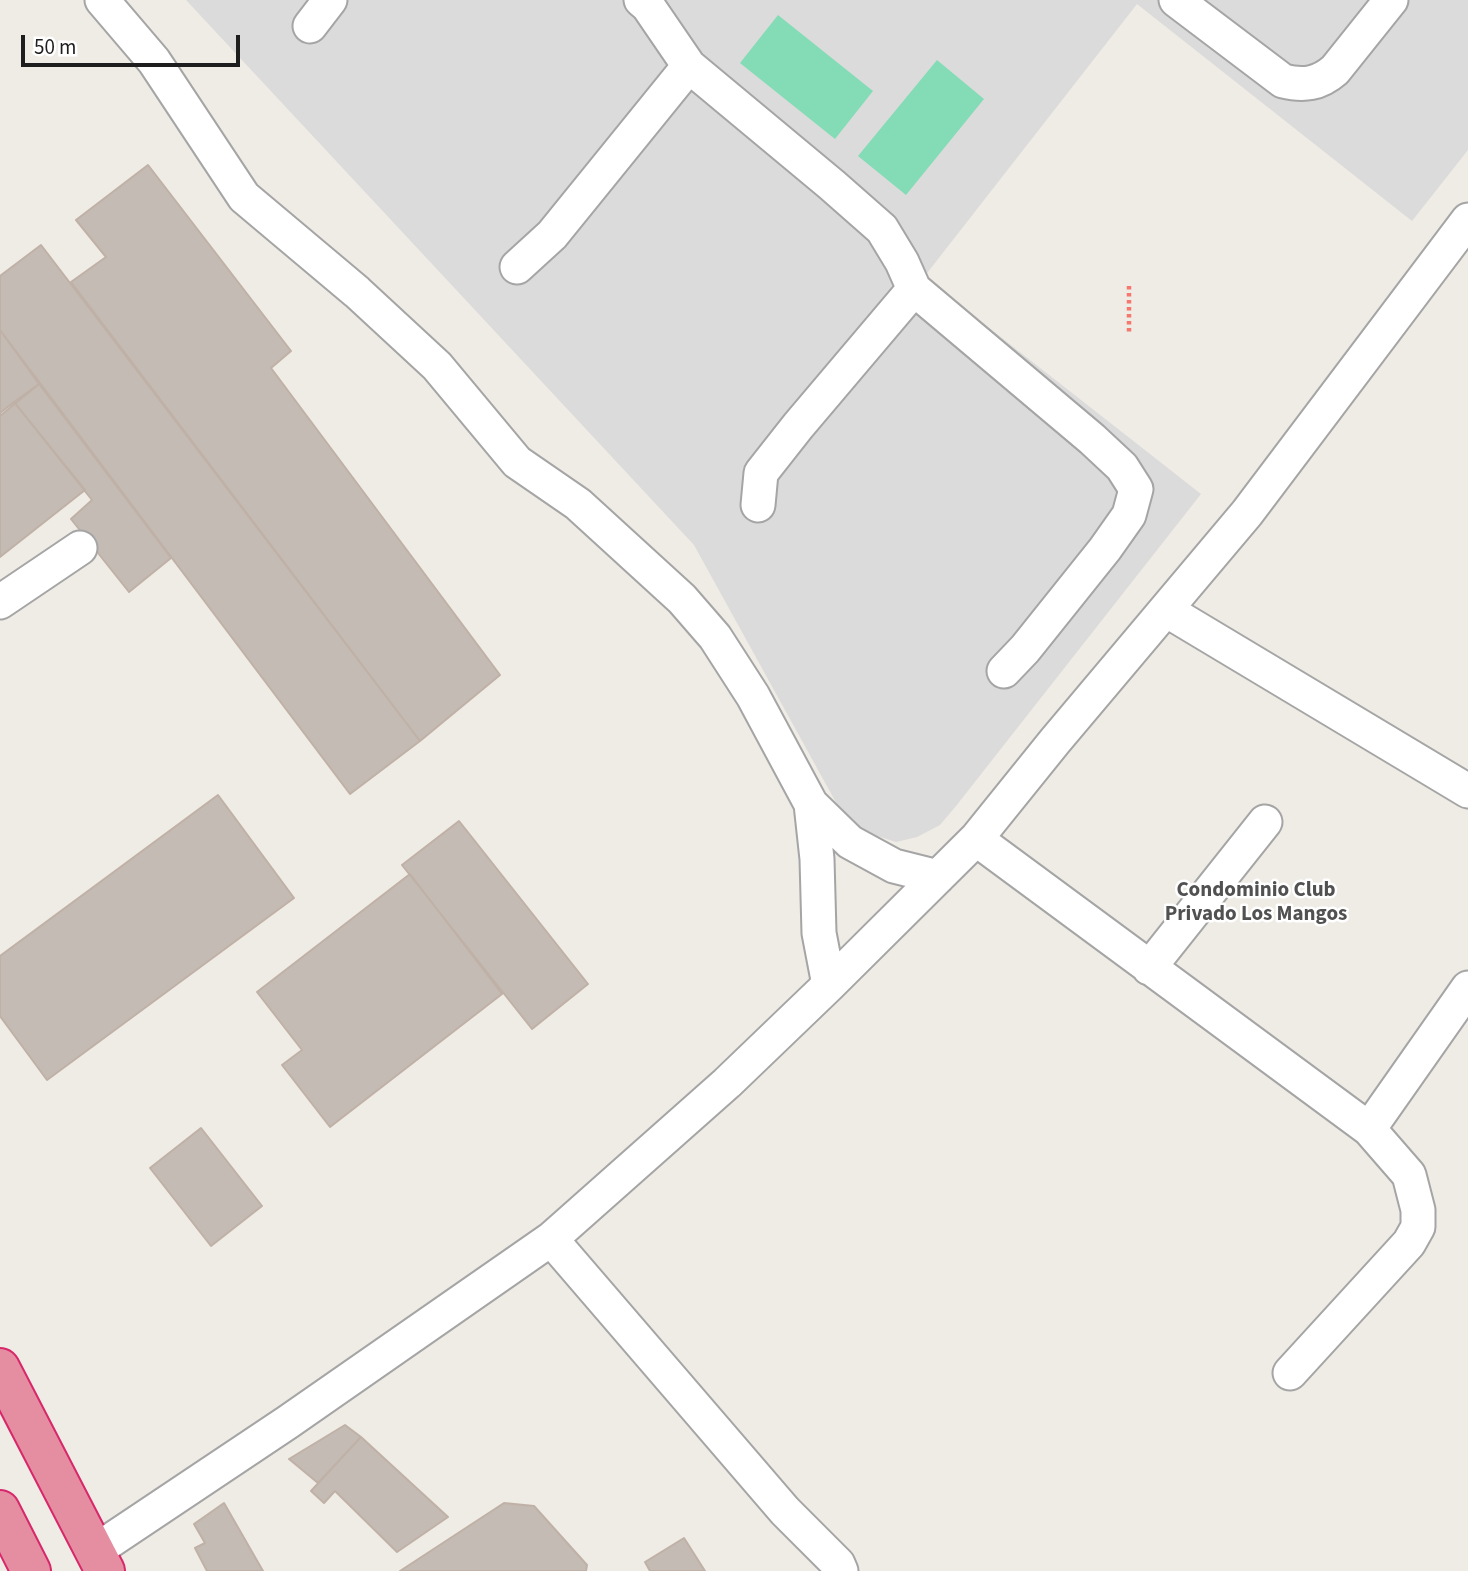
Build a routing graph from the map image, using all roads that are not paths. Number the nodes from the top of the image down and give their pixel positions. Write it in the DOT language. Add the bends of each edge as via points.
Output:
graph roads {
  1 [pos="102,0"];
  2 [pos="330,0"];
  3 [pos="641,0"];
  4 [pos="1176,0"];
  5 [pos="1391,0"];
  6 [pos="310,26"];
  7 [pos="689,66"];
  8 [pos="1468,220"];
  9 [pos="517,267"];
  10 [pos="914,289"];
  11 [pos="758,505"];
  12 [pos="80,548"];
  13 [pos="0,602"];
  14 [pos="1166,610"];
  15 [pos="1004,671"];
  16 [pos="1468,791"];
  17 [pos="811,804"];
  18 [pos="1265,822"];
  19 [pos="976,839"];
  20 [pos="938,877"];
  21 [pos="1149,968"];
  22 [pos="829,985"];
  23 [pos="1468,988"];
  24 [pos="1369,1129"];
  25 [pos="551,1239"];
  26 [pos="0,1368"];
  27 [pos="1290,1373"];
  28 [pos="0,1420"];
  29 [pos="0,1510"];
  30 [pos="93,1564"];
  31 [pos="31,1571"];
  32 [pos="841,1571"];
  1 -- 17 [label="street" via="155,61 244,197 358,292 437,366 517,462 578,504 682,599 715,637"];
  2 -- 6 [label="street"];
  3 -- 7 [label="street"];
  4 -- 5 [label="street" via="1283,82 1299,85 1326,79 1335,71"];
  7 -- 9 [label="street" via="552,235"];
  7 -- 10 [label="street" via="881,229"];
  8 -- 14 [label="street" via="1247,513"];
  10 -- 11 [label="street" via="761,473"];
  10 -- 15 [label="street" via="1092,439 1122,467 1136,489 1129,515 1105,549"];
  12 -- 13 [label="street"];
  14 -- 16 [label="street"];
  14 -- 19 [label="street"];
  17 -- 20 [label="street" via="850,842 894,866"];
  17 -- 22 [label="street" via="818,933"];
  18 -- 21 [label="street"];
  19 -- 20 [label="street"];
  19 -- 21 [label="street"];
  20 -- 22 [label="street"];
  21 -- 24 [label="street"];
  22 -- 25 [label="street" via="727,1083"];
  23 -- 24 [label="street"];
  24 -- 27 [label="street" via="1409,1175 1419,1210 1418,1227 1409,1243"];
  25 -- 30 [label="street"];
  25 -- 32 [label="street"];
  26 -- 30 [label="highway"];
  28 -- 30 [label="highway"];
  29 -- 31 [label="highway"];
}
